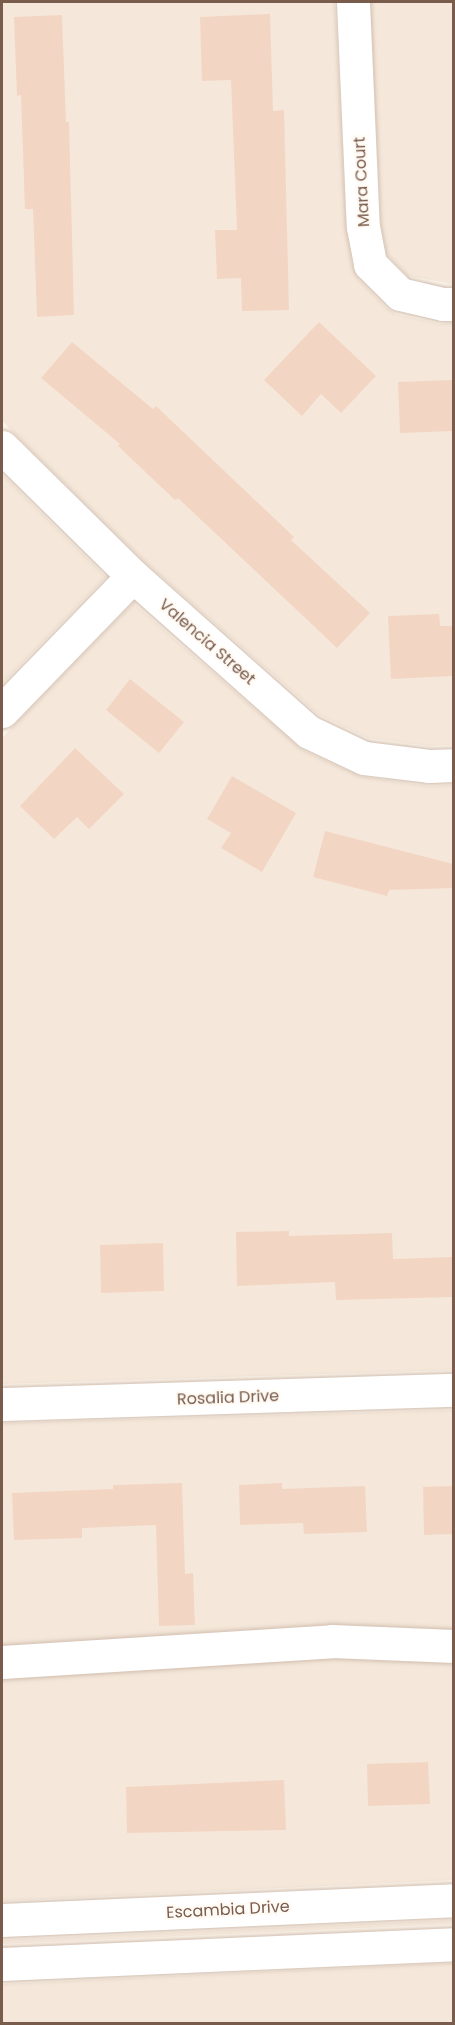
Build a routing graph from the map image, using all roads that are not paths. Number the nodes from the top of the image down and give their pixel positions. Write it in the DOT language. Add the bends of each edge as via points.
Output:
graph roads {
  1 [pos="353,2"];
  2 [pos="453,304"];
  3 [pos="2,447"];
  4 [pos="133,576"];
  5 [pos="2,711"];
  6 [pos="453,765"];
  7 [pos="453,1390"];
  8 [pos="2,1404"];
  9 [pos="453,1647"];
  10 [pos="2,1662"];
  11 [pos="453,1900"];
  12 [pos="2,1920"];
  13 [pos="453,1944"];
  14 [pos="2,1964"];
  1 -- 2 [label="street, Mara Court" via="363,227 370,264 400,294"];
  3 -- 4 [label="street, Valencia Street"];
  4 -- 5 [label="street"];
  4 -- 6 [label="street, Valencia Street" via="309,732 364,758"];
  7 -- 8 [label="street, Rosalia Drive"];
  9 -- 10 [label="street" via="332,1641"];
  11 -- 12 [label="street, Escambia Drive"];
  13 -- 14 [label="street"];
}
